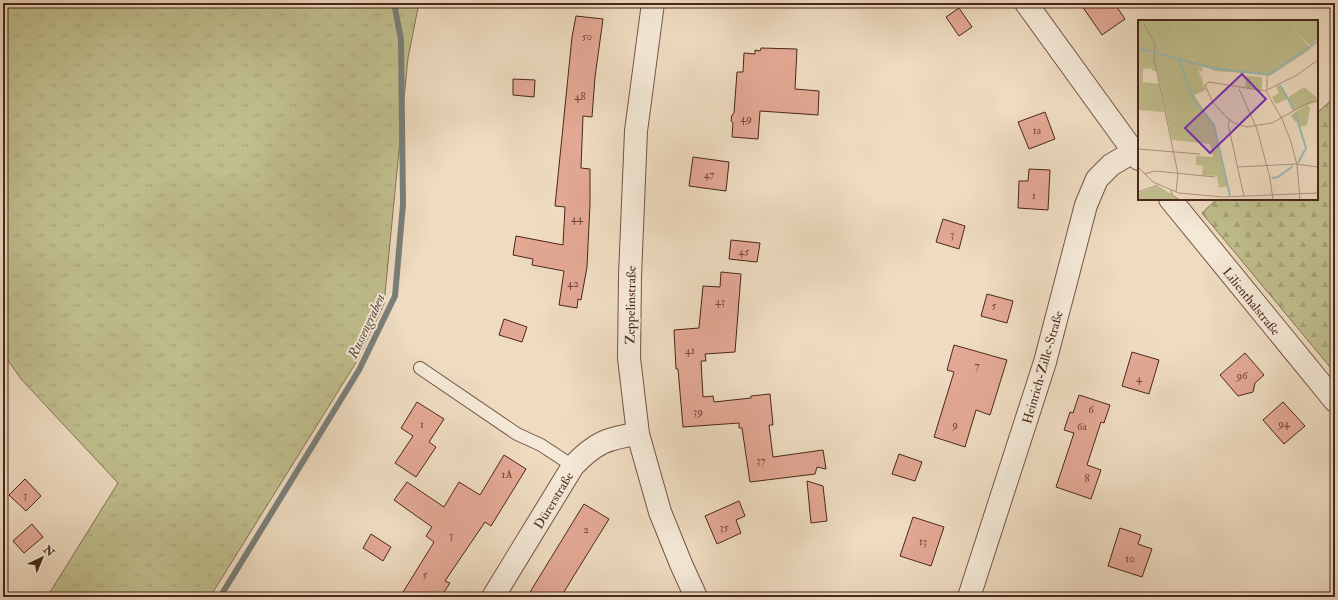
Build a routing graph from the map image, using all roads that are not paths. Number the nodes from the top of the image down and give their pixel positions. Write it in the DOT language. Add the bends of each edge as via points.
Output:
graph roads {
  1 [pos="653,3"];
  2 [pos="1026,3"];
  3 [pos="1136,155"];
  4 [pos="1171,200"];
  5 [pos="420,368"];
  6 [pos="1335,402"];
  7 [pos="638,434"];
  8 [pos="573,466"];
  9 [pos="493,597"];
  10 [pos="696,597"];
  11 [pos="969,597"];
  1 -- 7 [label="street, Zeppelinstraße" via="636,131 630,276 629,358"];
  2 -- 3 [label="street"];
  3 -- 11 [label="street, Heinrich-Zille-Straße" via="1111,165 1097,180 1086,206 1045,362"];
  4 -- 6 [label="street, Lilienthalstraße"];
  5 -- 8 [label="lane" via="517,434 541,445"];
  7 -- 8 [label="street, Dürerstraße" via="619,436 602,442"];
  7 -- 10 [label="street, Zeppelinstraße" via="660,512"];
  8 -- 9 [label="street, Dürerstraße"];
}
